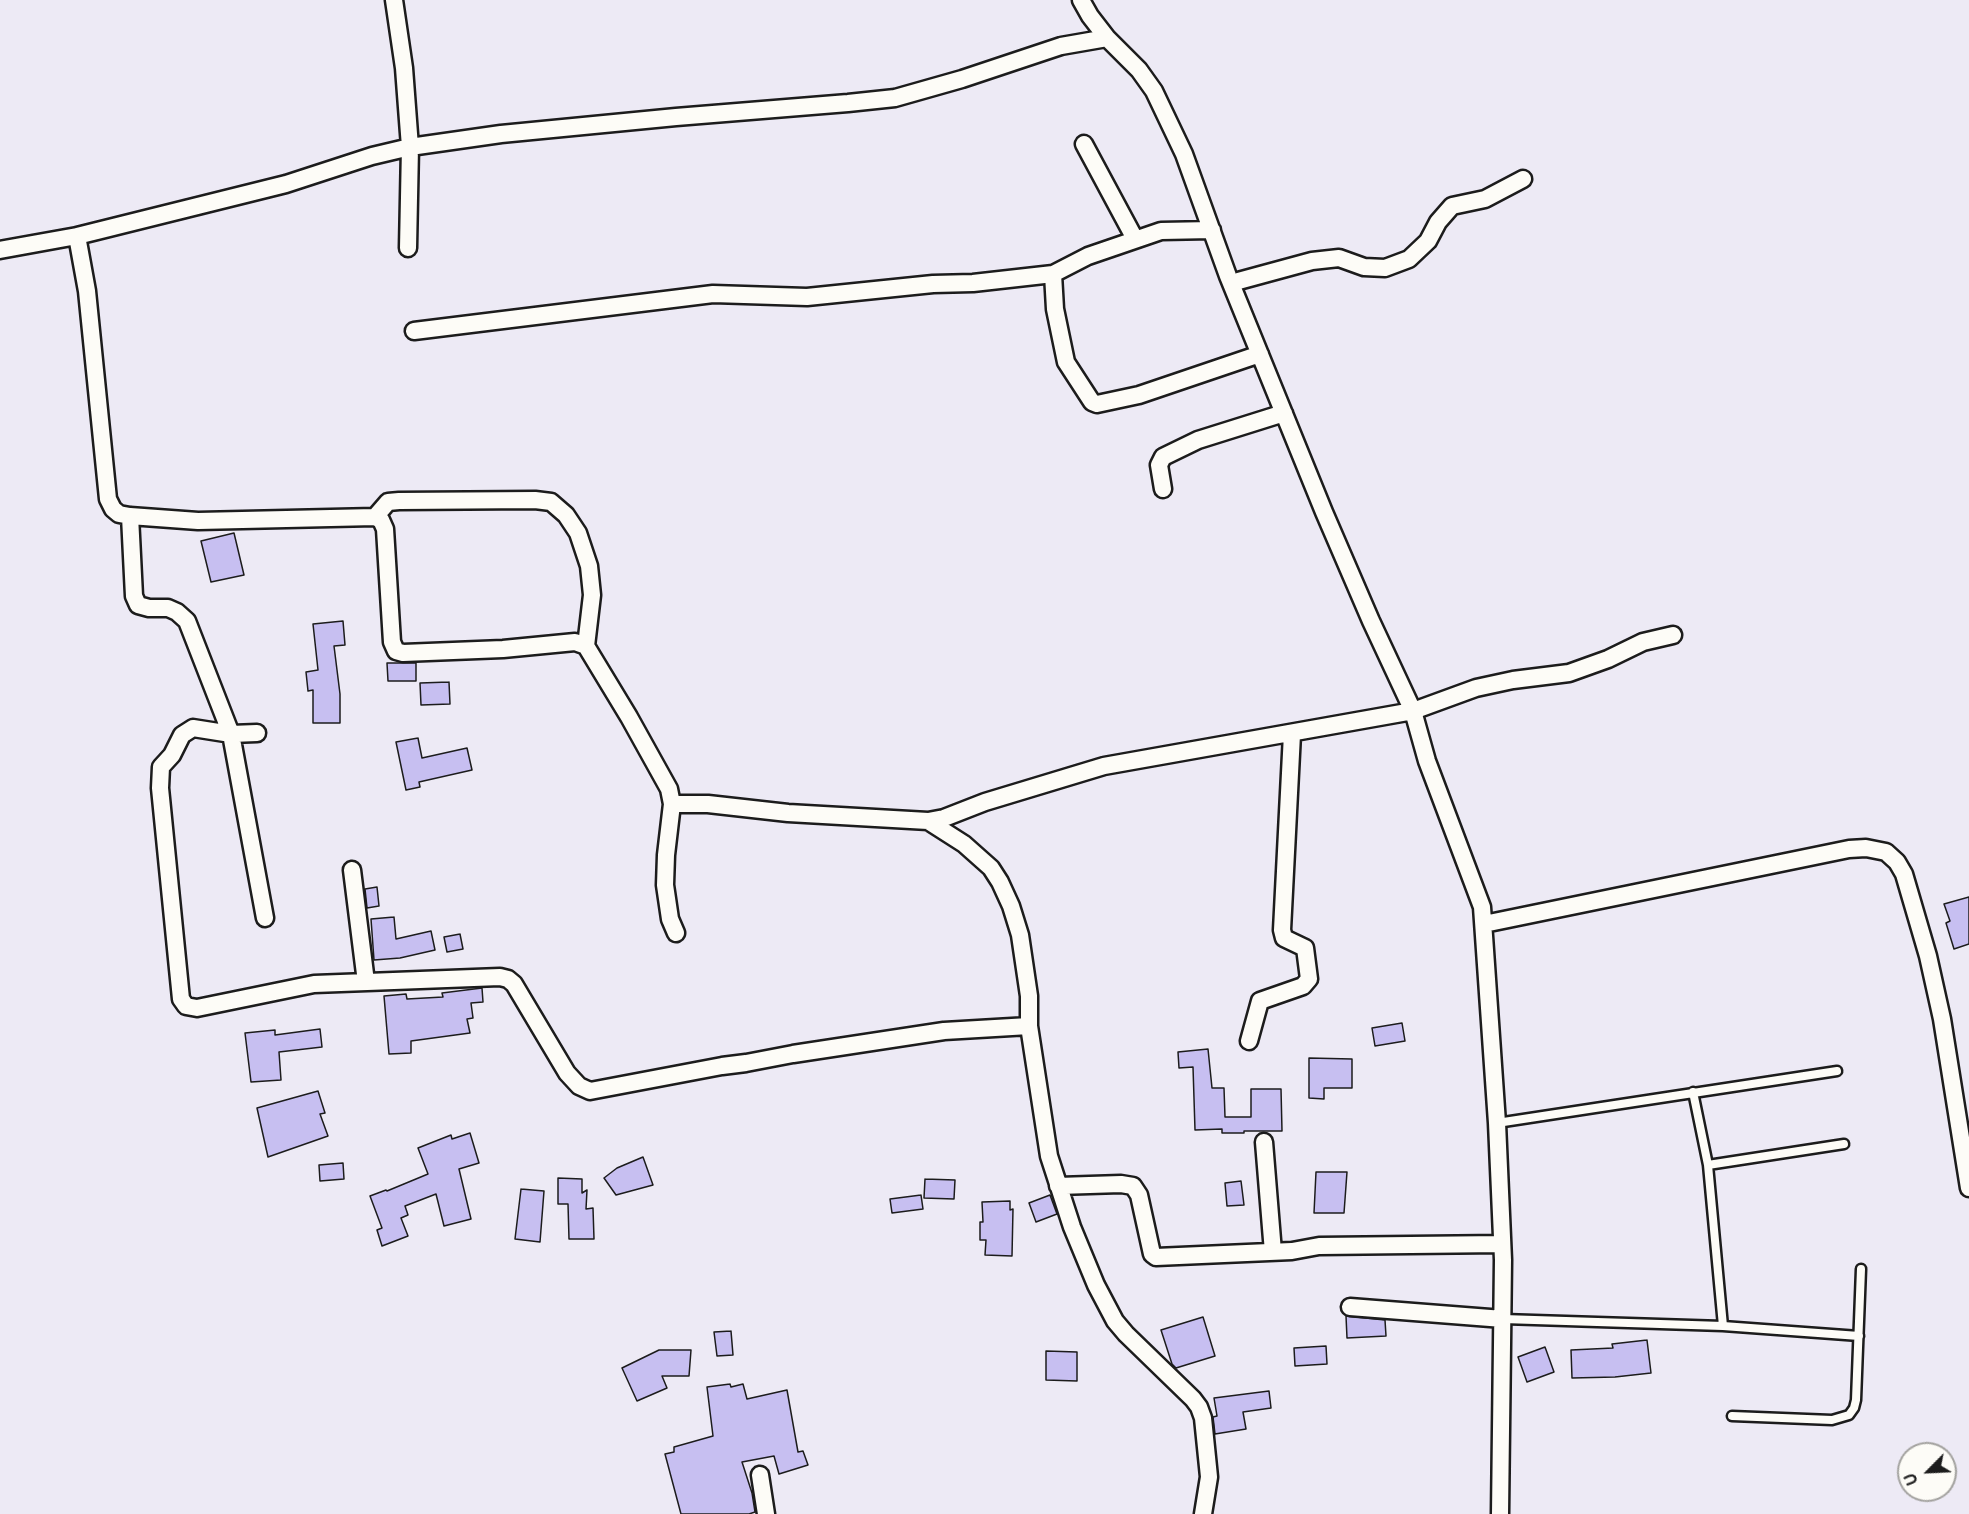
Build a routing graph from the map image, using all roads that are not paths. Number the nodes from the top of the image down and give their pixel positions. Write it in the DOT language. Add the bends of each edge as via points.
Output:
graph roads {
  1 [pos="394,0"];
  2 [pos="1081,0"];
  3 [pos="1107,39"];
  4 [pos="1084,144"];
  5 [pos="410,147"];
  6 [pos="1523,179"];
  7 [pos="1212,230"];
  8 [pos="77,236"];
  9 [pos="1135,239"];
  10 [pos="408,248"];
  11 [pos="0,250"];
  12 [pos="1053,273"];
  13 [pos="1231,283"];
  14 [pos="414,331"];
  15 [pos="1260,354"];
  16 [pos="1284,413"];
  17 [pos="1163,489"];
  18 [pos="130,516"];
  19 [pos="375,517"];
  20 [pos="1673,635"];
  21 [pos="586,646"];
  22 [pos="1413,711"];
  23 [pos="257,733"];
  24 [pos="231,734"];
  25 [pos="1292,734"];
  26 [pos="672,804"];
  27 [pos="927,821"];
  28 [pos="352,870"];
  29 [pos="265,918"];
  30 [pos="1484,924"];
  31 [pos="676,933"];
  32 [pos="366,982"];
  33 [pos="1029,1026"];
  34 [pos="1249,1041"];
  35 [pos="1837,1071"];
  36 [pos="1693,1092"];
  37 [pos="1497,1123"];
  38 [pos="1264,1142"];
  39 [pos="1844,1144"];
  40 [pos="1708,1165"];
  41 [pos="1058,1186"];
  42 [pos="1969,1188"];
  43 [pos="1502,1244"];
  44 [pos="1273,1252"];
  45 [pos="1861,1269"];
  46 [pos="1350,1307"];
  47 [pos="1503,1319"];
  48 [pos="1723,1326"];
  49 [pos="1859,1336"];
  50 [pos="1732,1416"];
  51 [pos="760,1475"];
  52 [pos="766,1514"];
  53 [pos="1203,1514"];
  54 [pos="1500,1514"];
  1 -- 5 [label="street"];
  2 -- 3 [label="street"];
  3 -- 5 [label="street" via="1061,46 895,98 525,132"];
  3 -- 7 [label="street" via="1139,70 1154,92 1184,154"];
  4 -- 9 [label="street"];
  5 -- 8 [label="street" via="286,184"];
  5 -- 10 [label="street"];
  6 -- 13 [label="street" via="1485,199 1452,206 1428,241 1409,259 1385,268 1364,267 1339,258 1312,261"];
  7 -- 9 [label="street" via="1161,231"];
  7 -- 13 [label="street"];
  8 -- 11 [label="street"];
  8 -- 18 [label="street" via="87,291 108,499 119,514"];
  9 -- 12 [label="street"];
  12 -- 14 [label="street" via="807,297 713,294"];
  12 -- 15 [label="street" via="1066,362 1097,404 1139,395"];
  13 -- 15 [label="street"];
  15 -- 16 [label="street"];
  16 -- 17 [label="street" via="1198,440 1163,457 1159,465"];
  16 -- 22 [label="street"];
  18 -- 19 [label="street" via="198,521"];
  18 -- 24 [label="street" via="134,597 138,605 168,608 187,621"];
  19 -- 21 [label="street" via="385,530 392,642 396,651 503,649 575,642"];
  19 -- 21 [label="street" via="388,502 399,501 551,502 578,533 589,566 592,595"];
  20 -- 22 [label="street" via="1643,642 1569,674 1476,688"];
  21 -- 26 [label="street" via="669,789"];
  22 -- 25 [label="street"];
  22 -- 30 [label="street" via="1427,761 1482,907"];
  23 -- 24 [label="street"];
  24 -- 29 [label="street"];
  24 -- 32 [label="street" via="193,728 183,735 161,767 181,999 186,1006 197,1008 314,984"];
  25 -- 27 [label="street" via="1104,766"];
  25 -- 34 [label="street" via="1282,930 1284,938 1305,948 1309,979 1303,986 1260,1001"];
  26 -- 27 [label="street"];
  26 -- 31 [label="street" via="665,885"];
  27 -- 33 [label="street" via="991,867 1000,882 1020,935"];
  28 -- 32 [label="street"];
  30 -- 37 [label="street"];
  30 -- 42 [label="street" via="1849,849 1886,852 1904,874 1928,956"];
  32 -- 33 [label="street" via="508,979 567,1073 590,1091 933,1033"];
  33 -- 41 [label="street" via="1046,1138"];
  35 -- 36 [label="lane"];
  36 -- 37 [label="lane"];
  36 -- 40 [label="lane"];
  37 -- 43 [label="street"];
  38 -- 44 [label="street"];
  39 -- 40 [label="lane"];
  40 -- 48 [label="lane"];
  41 -- 44 [label="street" via="1133,1186 1156,1257"];
  41 -- 53 [label="street" via="1082,1252 1115,1321 1199,1407 1209,1477"];
  43 -- 44 [label="street" via="1319,1246"];
  43 -- 47 [label="street"];
  45 -- 49 [label="lane"];
  46 -- 47 [label="street"];
  47 -- 48 [label="lane"];
  47 -- 54 [label="street"];
  48 -- 49 [label="lane"];
  49 -- 50 [label="lane" via="1856,1400 1849,1415 1832,1420"];
  51 -- 52 [label="street"];
}
